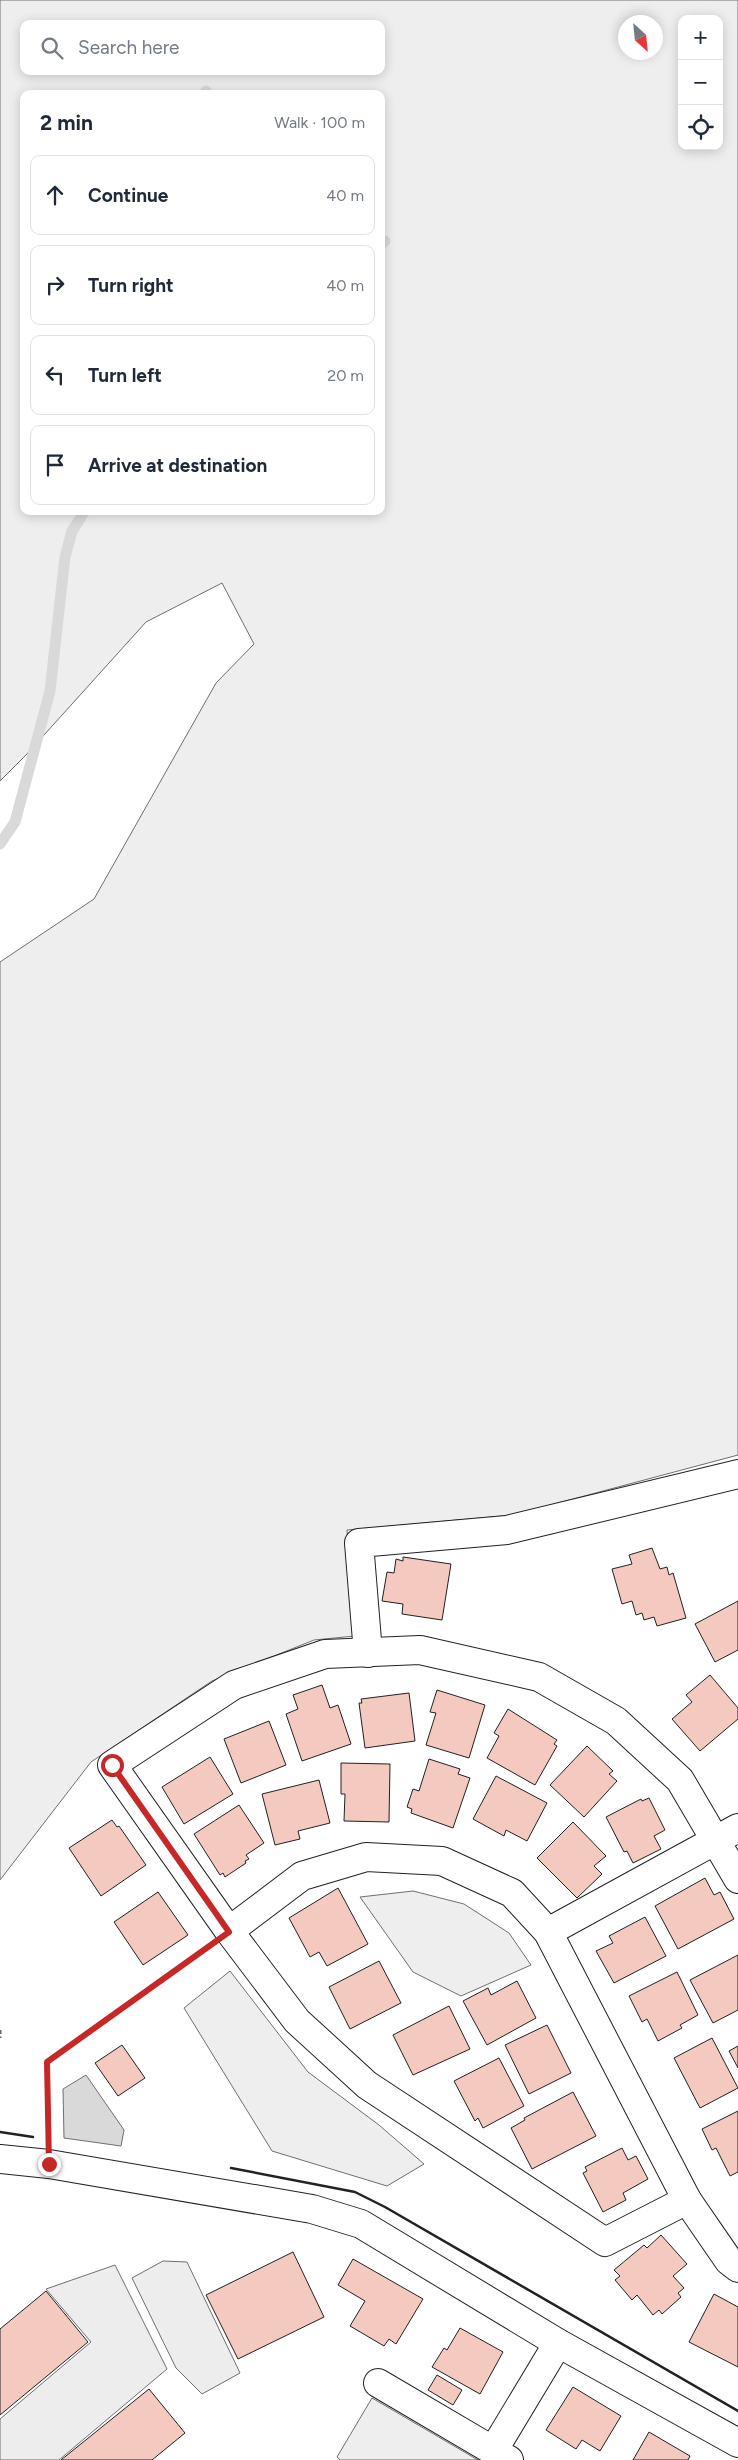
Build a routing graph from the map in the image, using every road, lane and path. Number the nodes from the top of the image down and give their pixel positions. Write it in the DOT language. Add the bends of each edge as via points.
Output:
graph roads {
  1 [pos="738,1474"];
  2 [pos="368,1652"];
  3 [pos="727,1834"];
  4 [pos="738,1879"];
  5 [pos="229,1932"];
  6 [pos="548,1932"];
  7 [pos="0,2030"];
  8 [pos="0,2038"];
  9 [pos="0,2159"];
  10 [pos="49,2164"];
  11 [pos="687,2200"];
  12 [pos="738,2268"];
  13 [pos="558,2343"];
  14 [pos="378,2383"];
  15 [pos="738,2443"];
  16 [pos="501,2456"];
  1 -- 2 [label="street" via="507,1530 359,1543"];
  2 -- 3 [label="street" via="420,1650 538,1677 616,1721 680,1780"];
  2 -- 5 [label="street" via="325,1654 234,1685 112,1765"];
  3 -- 4 [label="street"];
  3 -- 6 [label="street"];
  5 -- 6 [label="street" via="302,1876 366,1856 442,1861 512,1893"];
  5 -- 10 [label="path" via="47,2062"];
  5 -- 11 [label="street" via="297,2021 367,2085 605,2242"];
  6 -- 11 [label="street"];
  7 -- 8 [label="path"];
  9 -- 10 [label="street"];
  10 -- 13 [label="street" via="312,2209 361,2224"];
  11 -- 12 [label="street"];
  13 -- 15 [label="street"];
  13 -- 16 [label="street"];
  14 -- 16 [label="street"];
}
